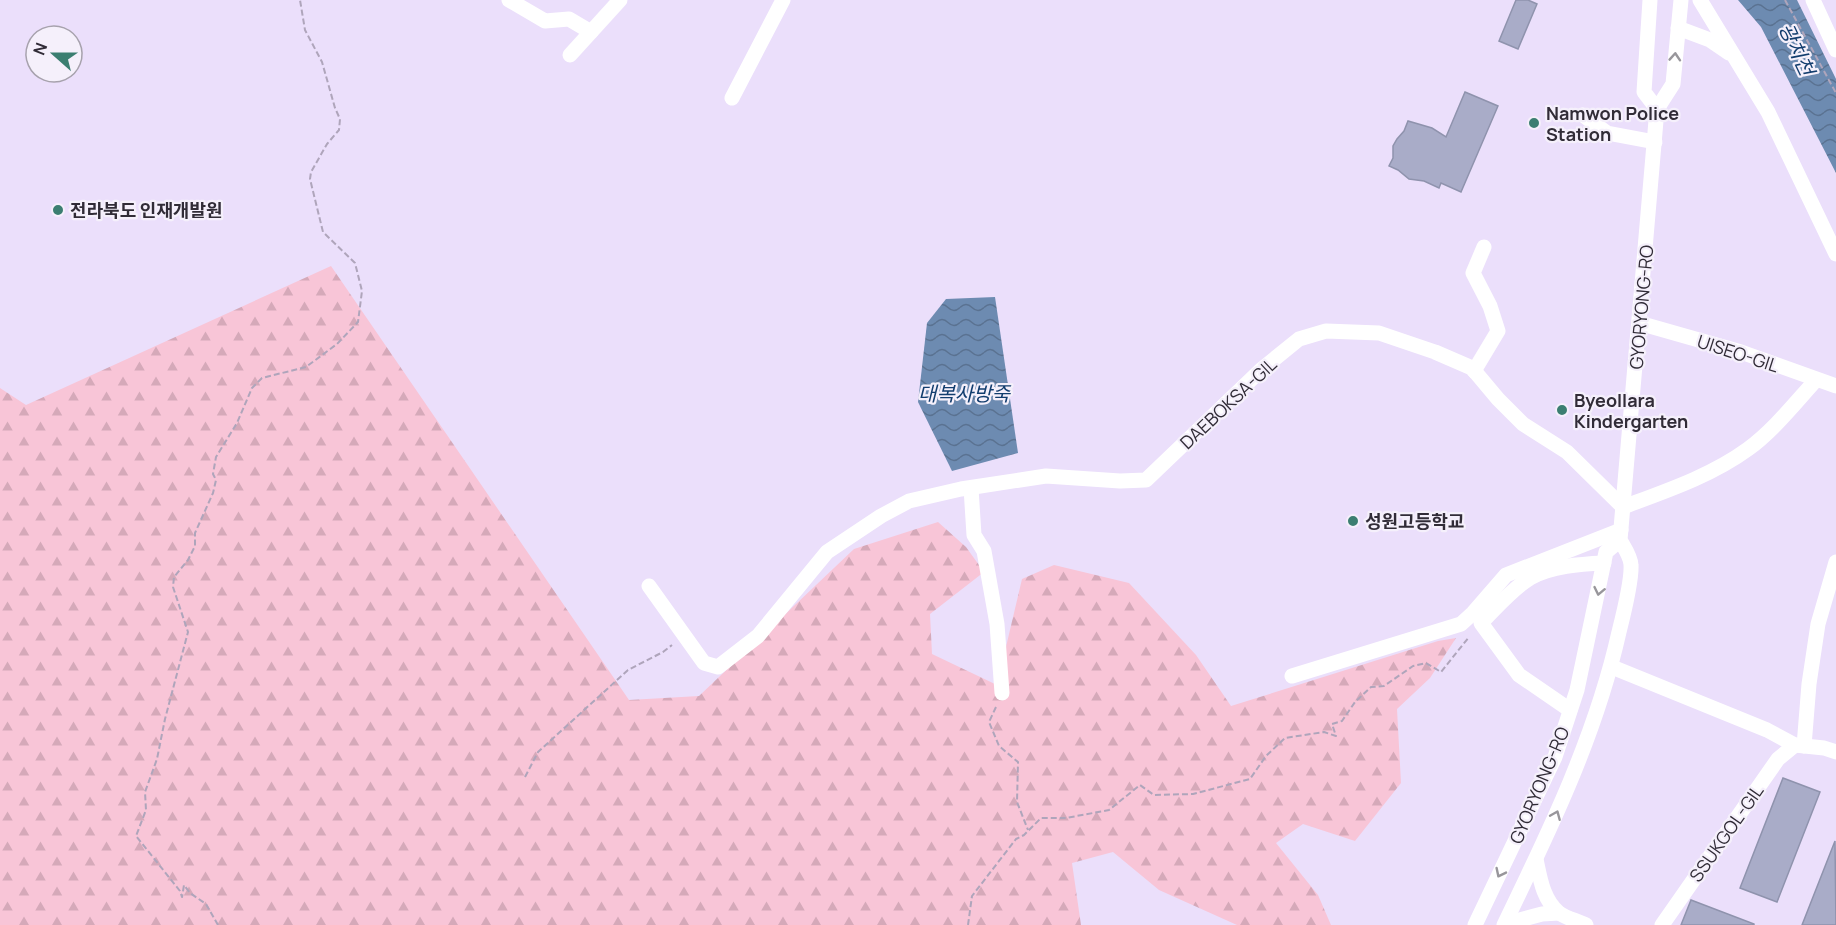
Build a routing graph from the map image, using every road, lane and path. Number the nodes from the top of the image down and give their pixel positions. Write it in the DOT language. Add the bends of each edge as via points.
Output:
graph roads {
  1 [pos="300,0"];
  2 [pos="509,0"];
  3 [pos="620,0"];
  4 [pos="783,0"];
  5 [pos="1650,0"];
  6 [pos="1681,0"];
  7 [pos="1700,0"];
  8 [pos="1785,0"];
  9 [pos="1813,0"];
  10 [pos="1678,28"];
  11 [pos="1832,29"];
  12 [pos="591,32"];
  13 [pos="1836,50"];
  14 [pos="570,55"];
  15 [pos="1734,57"];
  16 [pos="1836,93"];
  17 [pos="732,98"];
  18 [pos="1657,109"];
  19 [pos="1583,116"];
  20 [pos="1655,142"];
  21 [pos="1484,247"];
  22 [pos="1836,254"];
  23 [pos="1639,323"];
  24 [pos="1474,371"];
  25 [pos="1816,380"];
  26 [pos="1836,386"];
  27 [pos="971,488"];
  28 [pos="1623,507"];
  29 [pos="1621,535"];
  30 [pos="1836,562"];
  31 [pos="1604,563"];
  32 [pos="649,586"];
  33 [pos="1481,623"];
  34 [pos="684,637"];
  35 [pos="1612,667"];
  36 [pos="1292,676"];
  37 [pos="1002,693"];
  38 [pos="1570,710"];
  39 [pos="1799,746"];
  40 [pos="1836,752"];
  41 [pos="525,777"];
  42 [pos="1028,830"];
  43 [pos="1536,859"];
  44 [pos="1559,913"];
  45 [pos="218,925"];
  46 [pos="968,925"];
  47 [pos="1475,925"];
  48 [pos="1504,925"];
  49 [pos="1586,925"];
  50 [pos="1662,925"];
  1 -- 45 [label="path" via="305,30 322,62 340,119 339,130 327,144 310,179 323,232 355,263 362,291 358,322 306,367 262,378 252,388 216,457 213,493 195,533 195,546 174,577 173,587 188,632 144,792 146,810 136,836 182,897 184,885 206,904"];
  2 -- 12 [label="street" via="545,21 569,19"];
  3 -- 12 [label="street"];
  4 -- 17 [label="street"];
  5 -- 18 [label="street, GYORYONG-RO" via="1644,92"];
  6 -- 10 [label="street, GYORYONG-RO"];
  7 -- 15 [label="street"];
  8 -- 16 [label="path"];
  9 -- 11 [label="street"];
  10 -- 15 [label="street" via="1710,40"];
  18 -- 10 [label="street, GYORYONG-RO, one-way" via="1673,84"];
  11 -- 13 [label="street"];
  12 -- 14 [label="street"];
  15 -- 22 [label="street" via="1768,112"];
  18 -- 20 [label="street, GYORYONG-RO"];
  19 -- 20 [label="street" via="1607,133"];
  20 -- 23 [label="street, GYORYONG-RO"];
  21 -- 24 [label="street" via="1473,273 1498,331"];
  23 -- 25 [label="street, UISEO-GIL" via="1741,352"];
  23 -- 28 [label="street, GYORYONG-RO"];
  24 -- 27 [label="street, DAEBOKSA-GIL" via="1435,352 1379,333 1326,331 1299,339 1262,369 1146,480 1046,476"];
  24 -- 28 [label="street, DAEBOKSA-GIL" via="1523,424 1567,452"];
  25 -- 26 [label="street, UISEO-GIL"];
  25 -- 28 [label="street" via="1749,448 1705,475"];
  27 -- 34 [label="street, DAEBOKSA-GIL" via="909,501 827,552 758,636 718,667 704,663"];
  27 -- 37 [label="street" via="974,535 984,551 997,624"];
  28 -- 29 [label="street, GYORYONG-RO"];
  29 -- 31 [label="street, GYORYONG-RO" via="1606,552"];
  29 -- 35 [label="street, GYORYONG-RO" via="1632,563"];
  29 -- 36 [label="street" via="1506,575 1461,624"];
  30 -- 39 [label="street" via="1818,624"];
  31 -- 33 [label="street" via="1571,565 1531,578"];
  31 -- 38 [label="street, GYORYONG-RO, one-way"];
  32 -- 34 [label="street, DAEBOKSA-GIL"];
  33 -- 38 [label="street" via="1519,675"];
  33 -- 42 [label="path" via="1441,672 1426,663 1413,666 1384,686 1371,687 1342,721 1332,724 1336,736 1324,732 1285,738 1250,779 1193,794 1155,795 1140,785 1108,810 1041,818"];
  34 -- 41 [label="path" via="628,670 538,752"];
  35 -- 39 [label="street"];
  43 -- 35 [label="street, GYORYONG-RO, one-way" via="1586,743"];
  37 -- 42 [label="path" via="989,722 999,746 1018,762 1017,802"];
  38 -- 47 [label="street, GYORYONG-RO, one-way" via="1555,757"];
  39 -- 40 [label="street"];
  39 -- 50 [label="street, SSUKGOL-GIL" via="1778,759"];
  42 -- 46 [label="path" via="1016,839 972,896"];
  43 -- 44 [label="street" via="1548,900"];
  43 -- 48 [label="street, GYORYONG-RO"];
  44 -- 48 [label="street"];
  44 -- 49 [label="street"];
}
